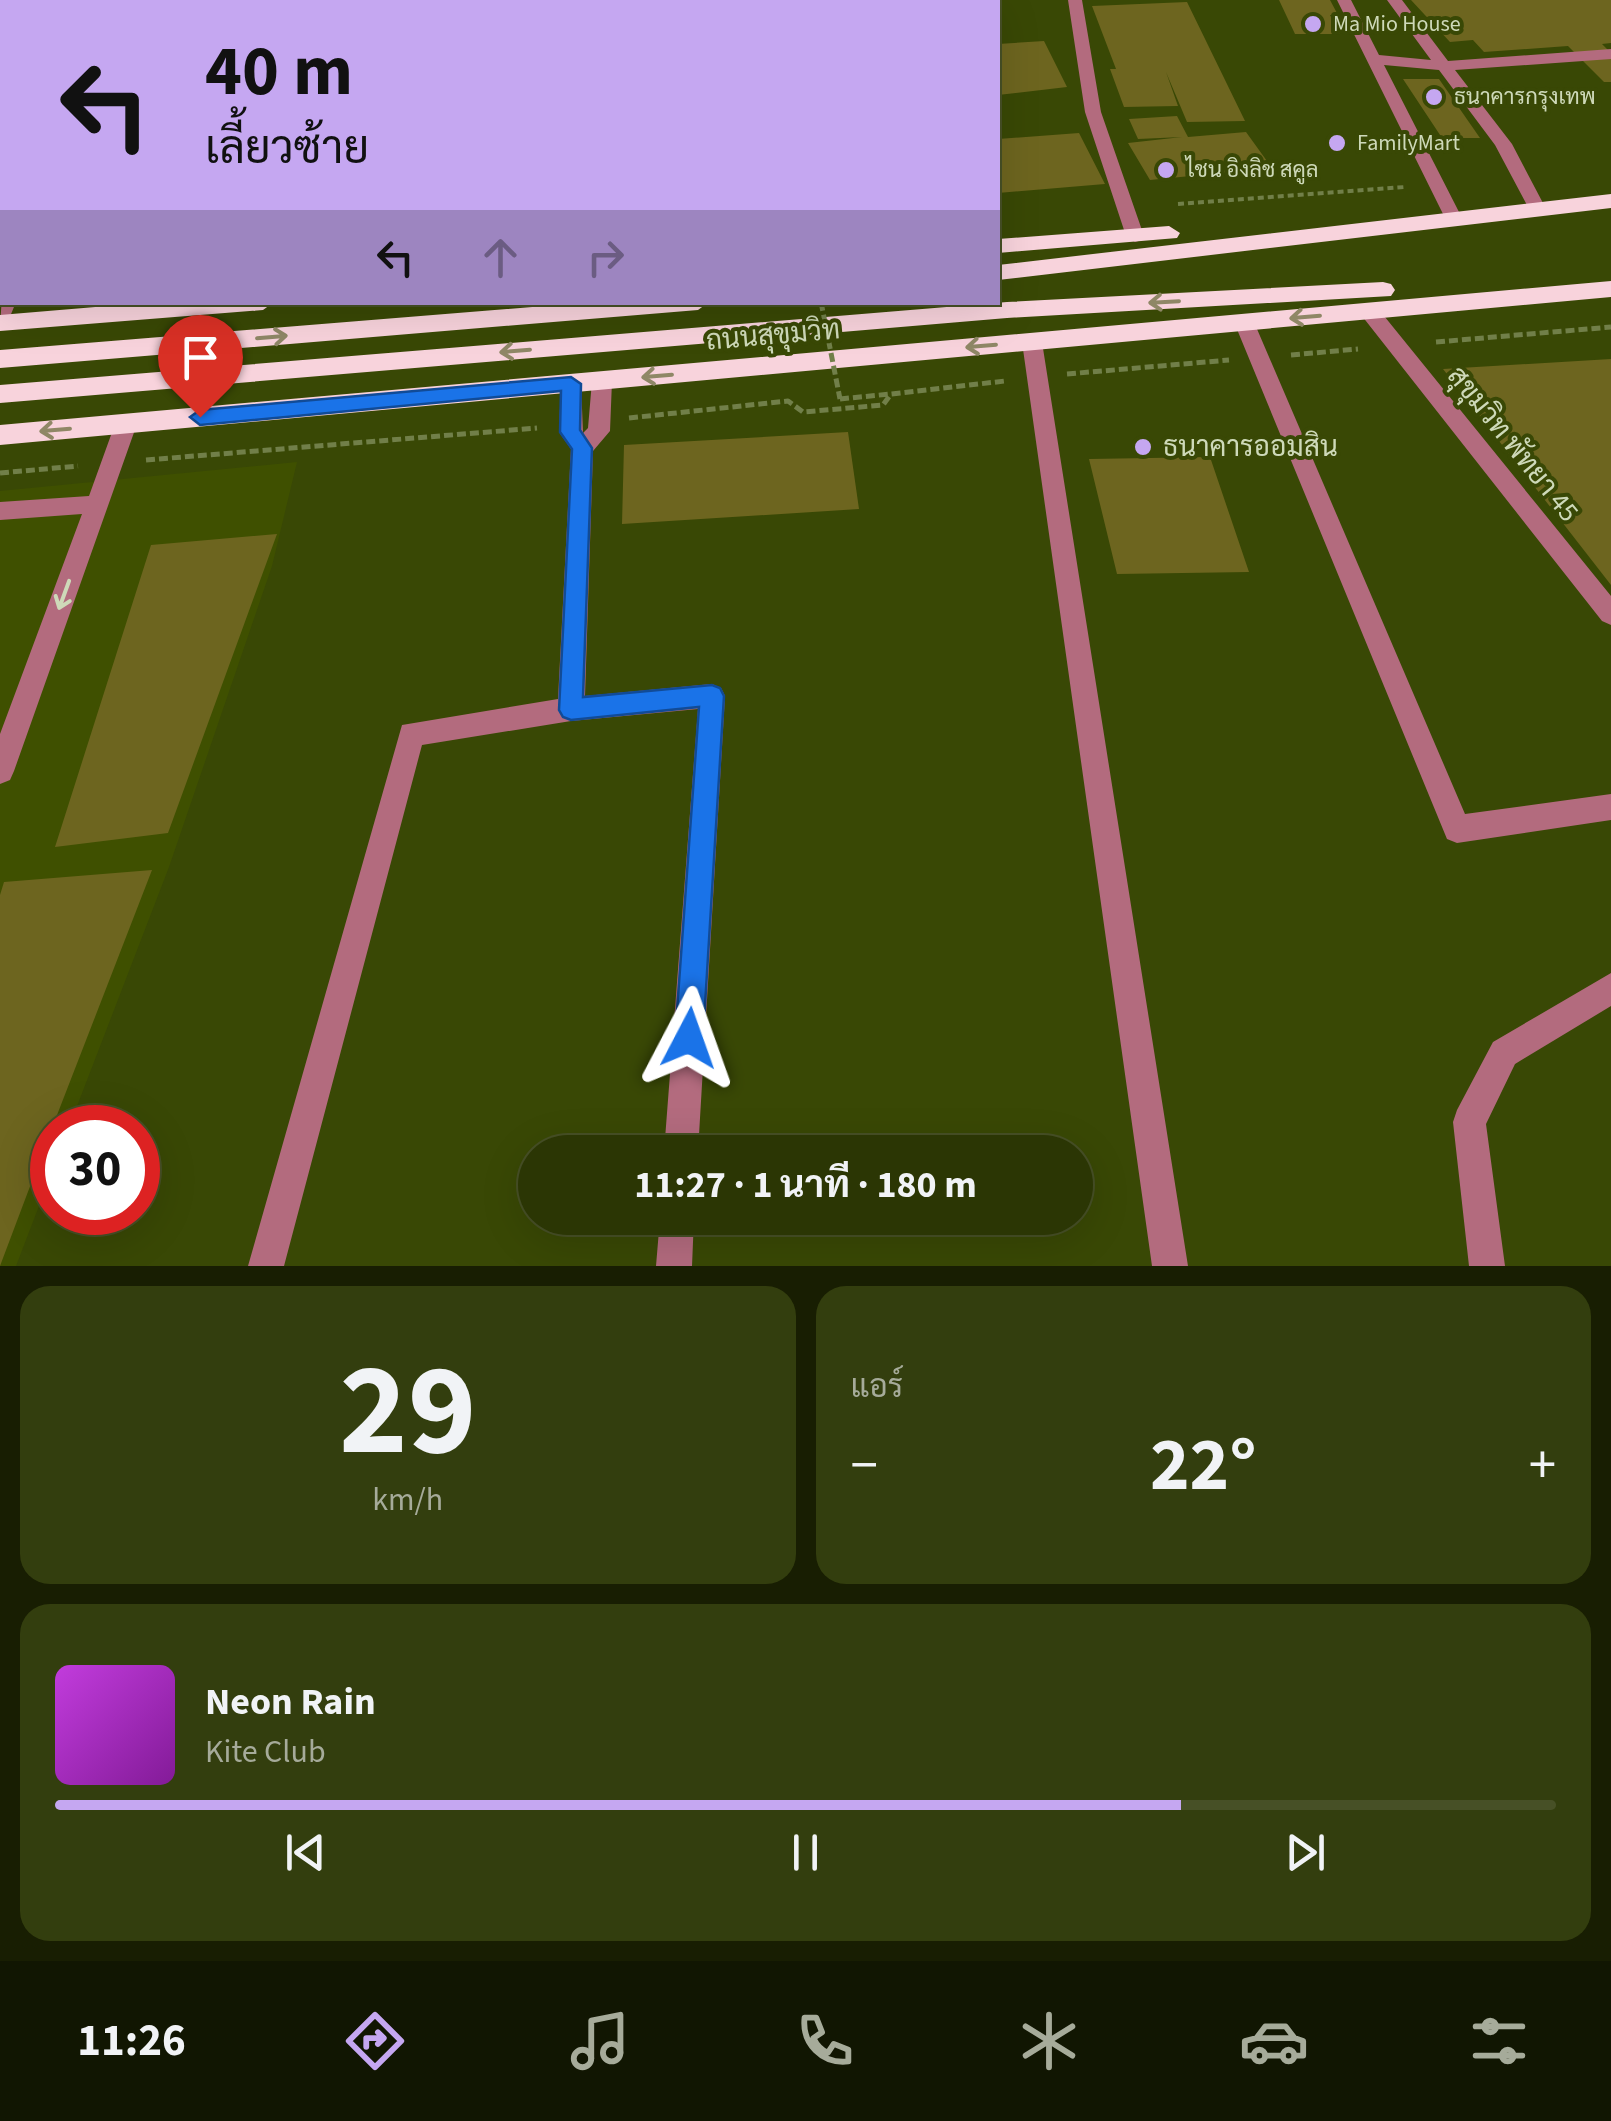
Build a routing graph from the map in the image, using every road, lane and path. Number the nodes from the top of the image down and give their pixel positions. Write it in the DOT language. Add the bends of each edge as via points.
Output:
graph roads {
  1 [pos="1075,0"];
  2 [pos="1344,0"];
  3 [pos="1394,0"];
  4 [pos="1611,54"];
  5 [pos="1374,59"];
  6 [pos="1446,66"];
  7 [pos="1436,184"];
  8 [pos="1611,200"];
  9 [pos="1535,205"];
  10 [pos="1125,208"];
  11 [pos="1450,212"];
  12 [pos="1135,236"];
  13 [pos="1000,246"];
  14 [pos="1000,273"];
  15 [pos="1609,290"];
  16 [pos="229,305"];
  17 [pos="661,305"];
  18 [pos="822,305"];
  19 [pos="1369,311"];
  20 [pos="0,321"];
  21 [pos="1244,322"];
  22 [pos="1611,327"];
  23 [pos="1032,342"];
  24 [pos="1396,345"];
  25 [pos="1259,358"];
  26 [pos="0,359"];
  27 [pos="1038,378"];
  28 [pos="602,381"];
  29 [pos="571,384"];
  30 [pos="0,394"];
  31 [pos="891,394"];
  32 [pos="600,421"];
  33 [pos="126,424"];
  34 [pos="570,424"];
  35 [pos="0,436"];
  36 [pos="582,448"];
  37 [pos="112,463"];
  38 [pos="0,473"];
  39 [pos="97,504"];
  40 [pos="0,511"];
  41 [pos="1611,614"];
  42 [pos="571,710"];
  43 [pos="0,771"];
  44 [pos="1611,807"];
  45 [pos="1611,988"];
  46 [pos="682,1135"];
  47 [pos="676,1235"];
  48 [pos="266,1266"];
  49 [pos="674,1266"];
  50 [pos="1170,1266"];
  51 [pos="1488,1266"];
  1 -- 10 [label="street" via="1093,112"];
  2 -- 5 [label="street"];
  3 -- 6 [label="street"];
  4 -- 6 [label="street"];
  5 -- 6 [label="street"];
  5 -- 7 [label="street"];
  6 -- 9 [label="street" via="1504,144"];
  7 -- 10 [label="path"];
  7 -- 11 [label="street"];
  8 -- 9 [label="highway"];
  8 -- 14 [label="highway"];
  9 -- 11 [label="highway"];
  10 -- 12 [label="street"];
  11 -- 12 [label="highway"];
  12 -- 13 [label="highway"];
  15 -- 19 [label="highway, ถนนสุขุมวิท"];
  15 -- 30 [label="highway, ถนนสุขุมวิท, one-way" via="1007,310"];
  16 -- 20 [label="highway"];
  26 -- 17 [label="highway, ถนนสุขุมวิท, one-way"];
  18 -- 31 [label="path, bridge" via="840,399"];
  19 -- 21 [label="highway, ถนนสุขุมวิท, one-way"];
  19 -- 24 [label="street, สุขุมวิท พัทยา 45"];
  21 -- 23 [label="highway, ถนนสุขุมวิท"];
  21 -- 25 [label="street"];
  22 -- 24 [label="path"];
  23 -- 27 [label="street"];
  23 -- 28 [label="highway, ถนนสุขุมวิท, one-way"];
  24 -- 25 [label="path"];
  24 -- 41 [label="street, สุขุมวิท พัทยา 45"];
  25 -- 27 [label="path"];
  25 -- 44 [label="street" via="1457,829"];
  27 -- 31 [label="path"];
  27 -- 50 [label="street"];
  28 -- 29 [label="highway, ถนนสุขุมวิท"];
  28 -- 32 [label="street"];
  29 -- 33 [label="highway, ถนนสุขุมวิท"];
  29 -- 34 [label="street"];
  31 -- 32 [label="path" via="884,406 803,412 788,402"];
  32 -- 36 [label="street"];
  33 -- 35 [label="highway, ถนนสุขุมวิท, one-way"];
  33 -- 37 [label="street"];
  34 -- 36 [label="street"];
  34 -- 37 [label="path"];
  36 -- 42 [label="street"];
  37 -- 38 [label="path"];
  37 -- 39 [label="street"];
  39 -- 40 [label="street"];
  39 -- 43 [label="street, one-way"];
  42 -- 46 [label="street" via="712,696"];
  42 -- 48 [label="street" via="411,734"];
  45 -- 51 [label="street" via="1504,1053 1469,1122"];
  47 -- 49 [label="street"];
}
